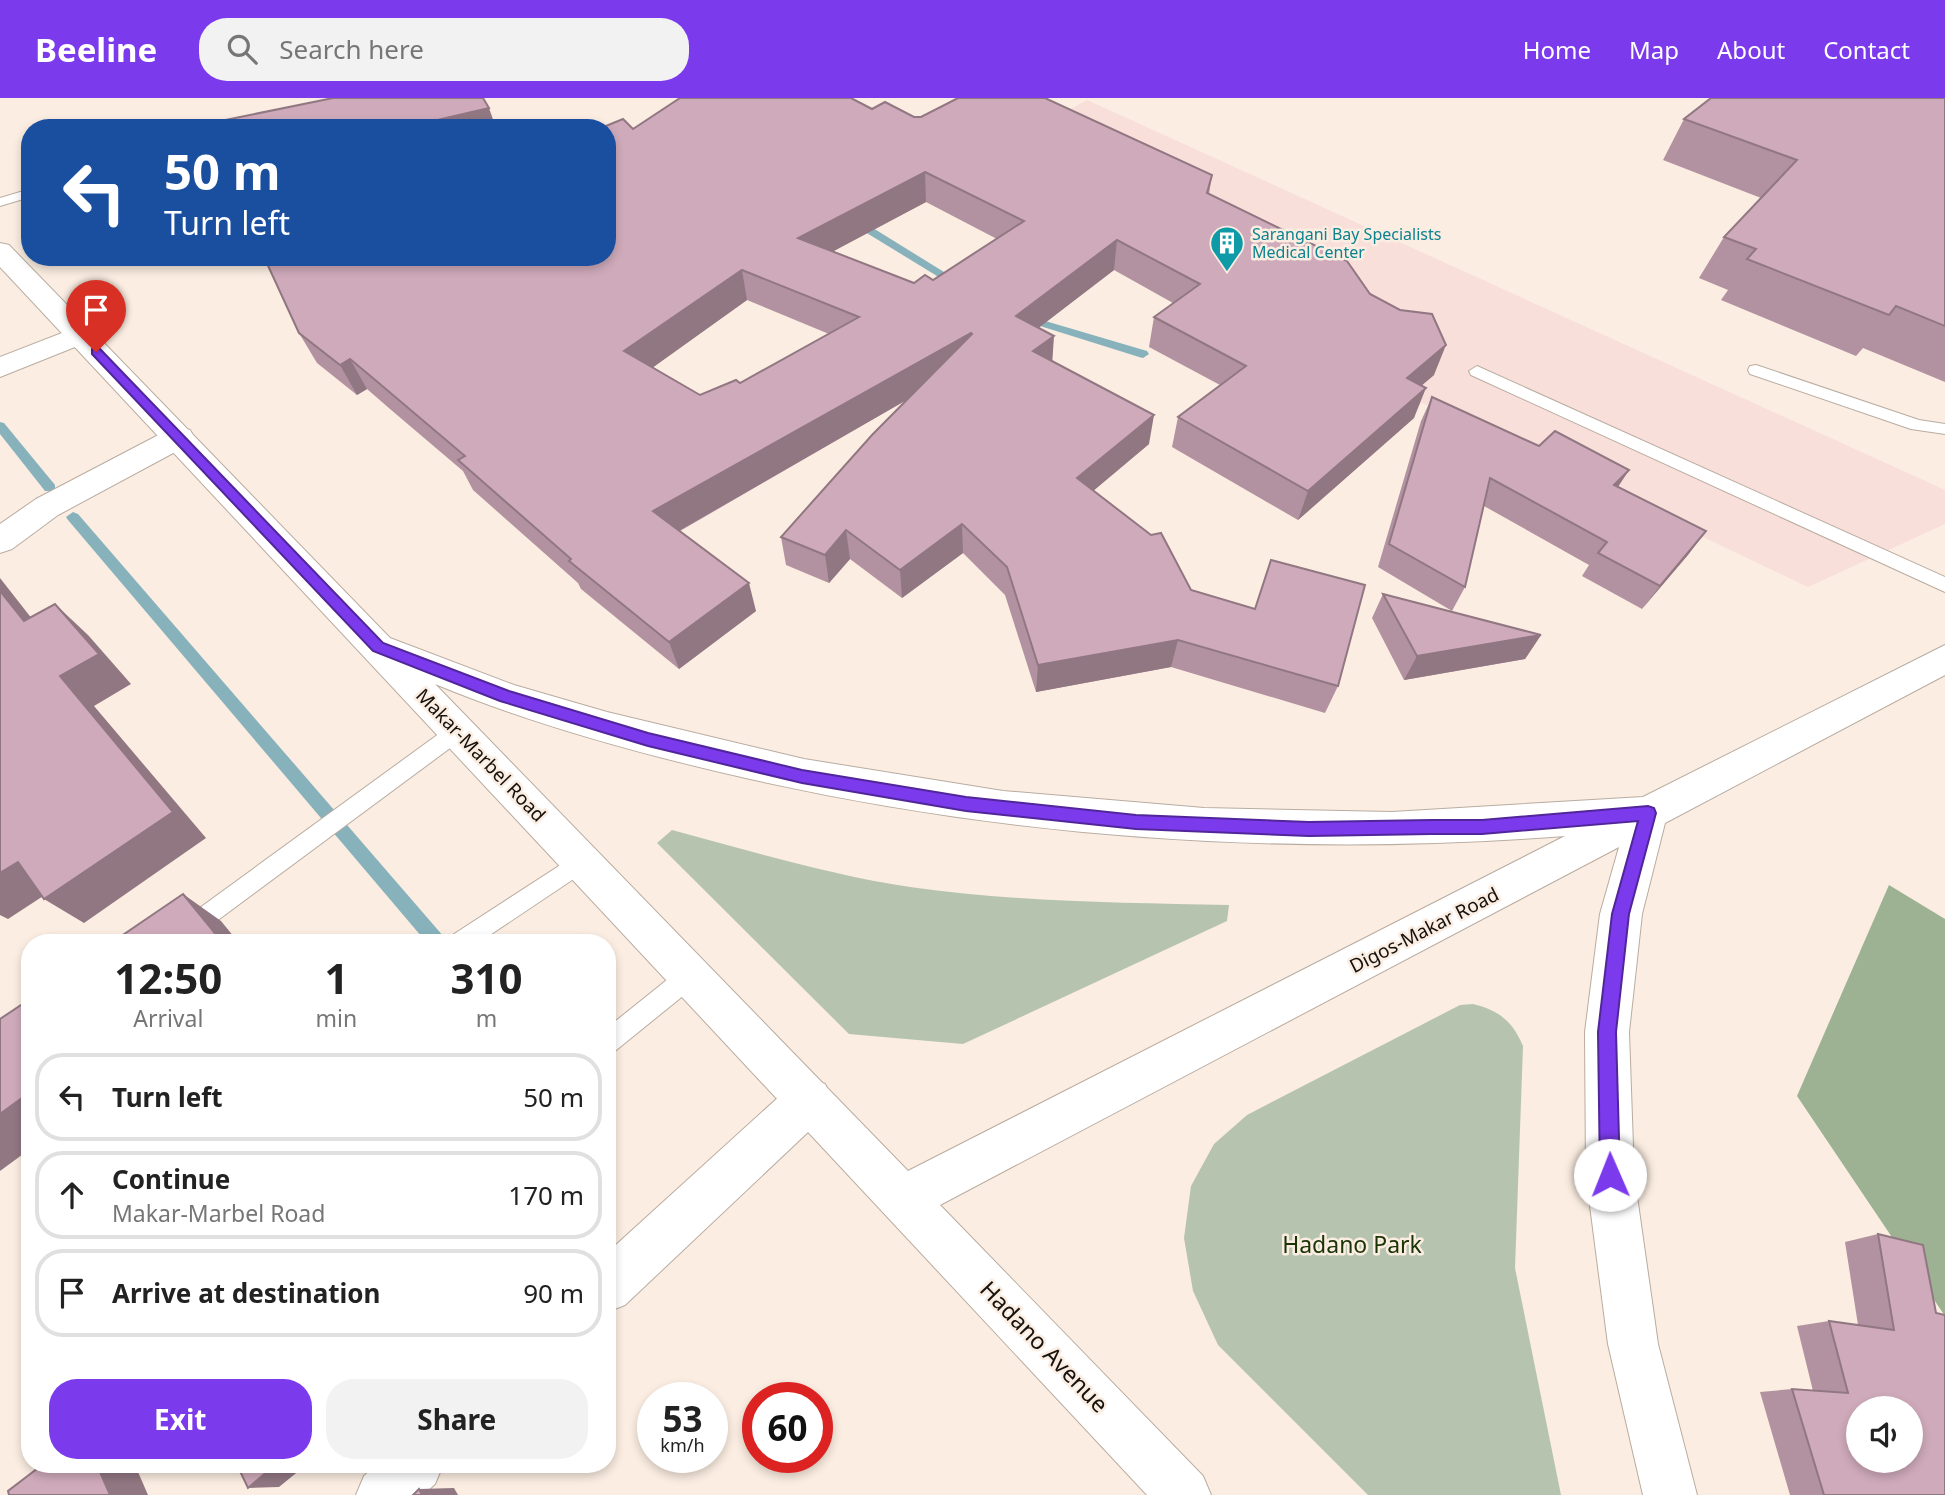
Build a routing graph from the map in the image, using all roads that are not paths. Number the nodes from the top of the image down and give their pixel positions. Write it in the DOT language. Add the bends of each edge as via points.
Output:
graph roads {
  1 [pos="21,195"];
  2 [pos="0,202"];
  3 [pos="0,251"];
  4 [pos="80,335"];
  5 [pos="0,368"];
  6 [pos="1756,370"];
  7 [pos="1478,371"];
  8 [pos="1945,429"];
  9 [pos="179,437"];
  10 [pos="0,541"];
  11 [pos="1945,585"];
  12 [pos="378,647"];
  13 [pos="1945,659"];
  14 [pos="458,731"];
  15 [pos="1648,813"];
  16 [pos="582,860"];
  17 [pos="181,934"];
  18 [pos="472,934"];
  19 [pos="691,975"];
  20 [pos="616,1036"];
  21 [pos="809,1100"];
  22 [pos="903,1199"];
  23 [pos="616,1279"];
  24 [pos="407,1473"];
  25 [pos="383,1495"];
  26 [pos="1184,1495"];
  27 [pos="1670,1495"];
  1 -- 2 [label="lane"];
  3 -- 4 [label="main road, Makar-Marbel Road"];
  4 -- 5 [label="main road"];
  4 -- 9 [label="main road, Makar-Marbel Road"];
  6 -- 8 [label="lane" via="1917,425"];
  7 -- 11 [label="lane"];
  9 -- 10 [label="main road" via="47,507"];
  9 -- 12 [label="main road, Makar-Marbel Road"];
  12 -- 14 [label="main road, Makar-Marbel Road"];
  12 -- 15 [label="main road" via="505,696 648,740 802,776 966,804 1136,822 1309,829 1482,827"];
  13 -- 15 [label="main road, Digos-Makar Road"];
  14 -- 16 [label="main road, Makar-Marbel Road"];
  14 -- 17 [label="lane"];
  15 -- 22 [label="main road, Digos-Makar Road"];
  15 -- 27 [label="main road" via="1621,914 1607,1032 1610,1175 1633,1344"];
  16 -- 18 [label="lane"];
  16 -- 19 [label="main road, Makar-Marbel Road"];
  19 -- 20 [label="lane"];
  19 -- 21 [label="main road, Makar-Marbel Road"];
  21 -- 22 [label="main road, Makar-Marbel Road"];
  21 -- 23 [label="main road"];
  22 -- 26 [label="main road, Hadano Avenue"];
  24 -- 25 [label="main road"];
}
